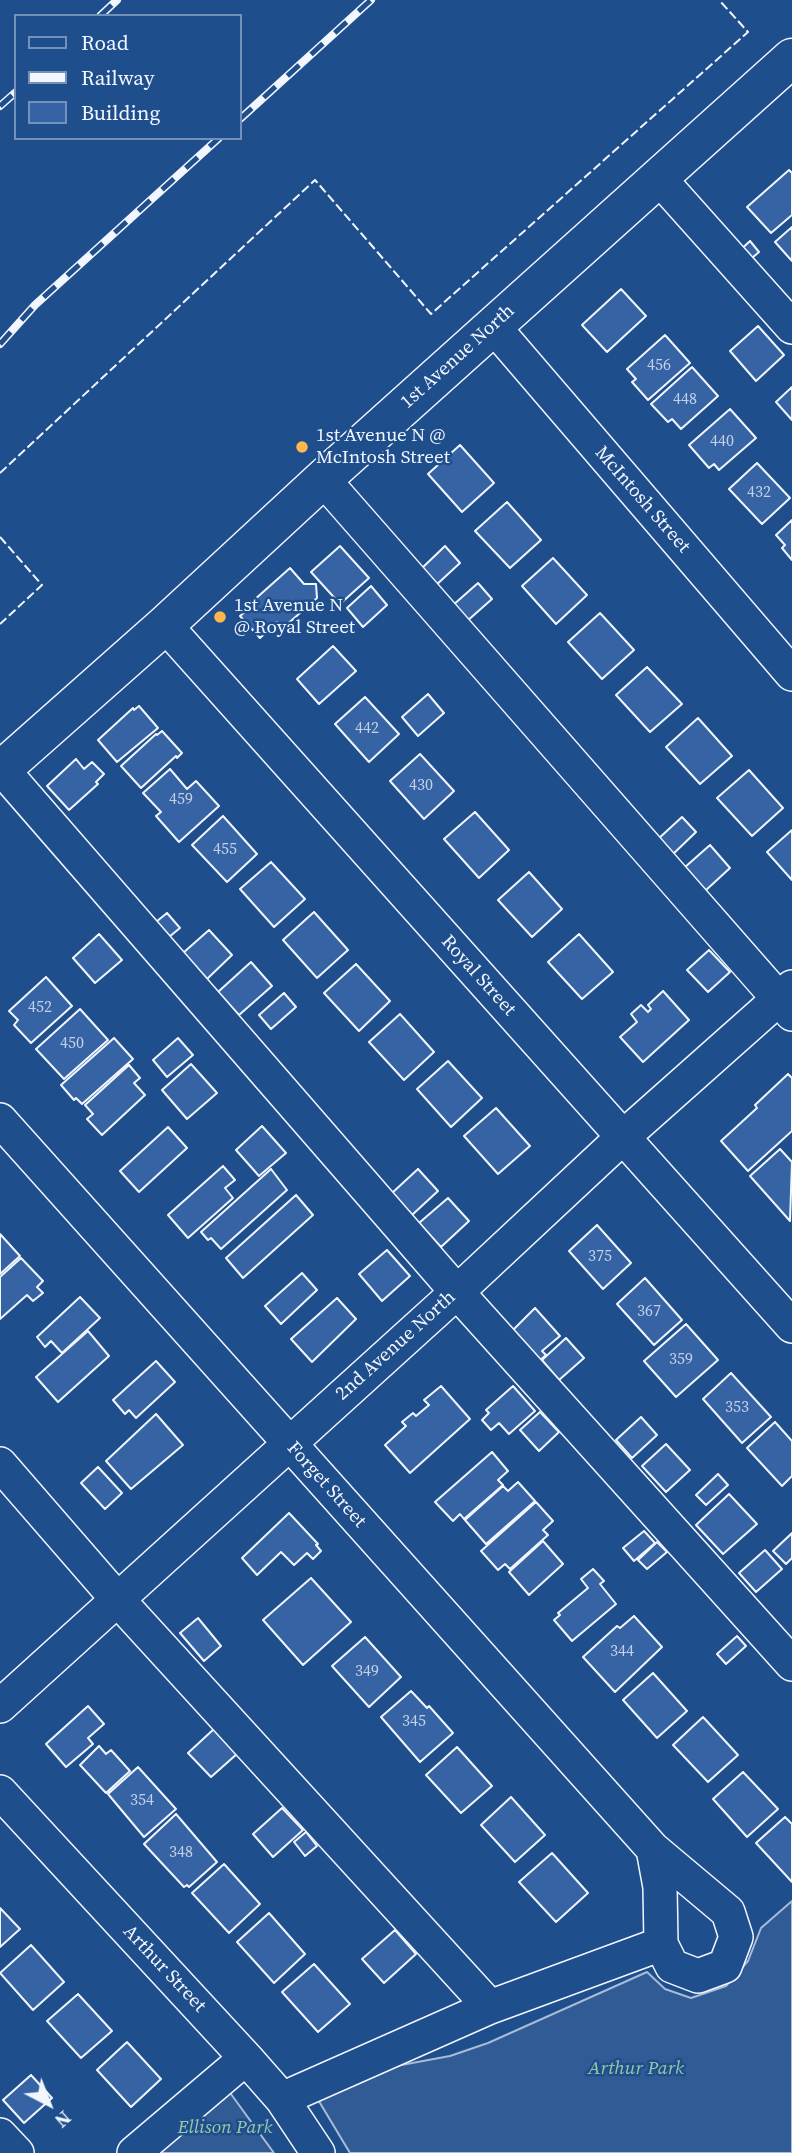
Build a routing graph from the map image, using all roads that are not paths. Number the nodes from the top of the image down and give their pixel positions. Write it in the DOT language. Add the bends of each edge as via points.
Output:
graph roads {
  1 [pos="792,58"];
  2 [pos="658,177"];
  3 [pos="492,326"];
  4 [pos="792,327"];
  5 [pos="323,479"];
  6 [pos="164,625"];
  7 [pos="792,674"];
  8 [pos="1,770"];
  9 [pos="788,1000"];
  10 [pos="0,1120"];
  11 [pos="622,1138"];
  12 [pos="457,1292"];
  13 [pos="792,1326"];
  14 [pos="288,1443"];
  15 [pos="0,1464"];
  16 [pos="118,1600"];
  17 [pos="792,1664"];
  18 [pos="0,1706"];
  19 [pos="0,1792"];
  20 [pos="653,1849"];
  21 [pos="661,1944"];
  22 [pos="489,2007"];
  23 [pos="246,2058"];
  24 [pos="282,2099"];
  25 [pos="0,2136"];
  26 [pos="16,2153"];
  27 [pos="134,2153"];
  28 [pos="318,2153"];
  1 -- 2 [label="main road, 1st Avenue North"];
  2 -- 3 [label="main road, 1st Avenue North"];
  2 -- 4 [label="street"];
  3 -- 5 [label="main road, 1st Avenue North"];
  3 -- 7 [label="street, McIntosh Street"];
  5 -- 6 [label="main road, 1st Avenue North"];
  5 -- 9 [label="street"];
  6 -- 8 [label="main road, 1st Avenue North"];
  6 -- 11 [label="street, Royal Street"];
  8 -- 12 [label="street"];
  9 -- 11 [label="street, 2nd Avenue North"];
  10 -- 14 [label="street, Forget Street"];
  11 -- 12 [label="street, 2nd Avenue North"];
  11 -- 13 [label="street, Royal Street"];
  12 -- 14 [label="street, 2nd Avenue North"];
  12 -- 17 [label="street"];
  14 -- 16 [label="street, 2nd Avenue North"];
  14 -- 20 [label="street, Forget Street"];
  15 -- 16 [label="street"];
  16 -- 18 [label="street, 2nd Avenue North"];
  16 -- 22 [label="street"];
  19 -- 23 [label="street, Arthur Street"];
  20 -- 21 [label="street" via="660,1887"];
  20 -- 21 [label="street, Forget Street" via="728,1912 736,1937 725,1966 698,1976 672,1966"];
  21 -- 22 [label="street"];
  22 -- 24 [label="street"];
  23 -- 24 [label="street, Arthur Street"];
  23 -- 27 [label="street"];
  24 -- 28 [label="street, Arthur Street"];
  25 -- 26 [label="street"];
}
